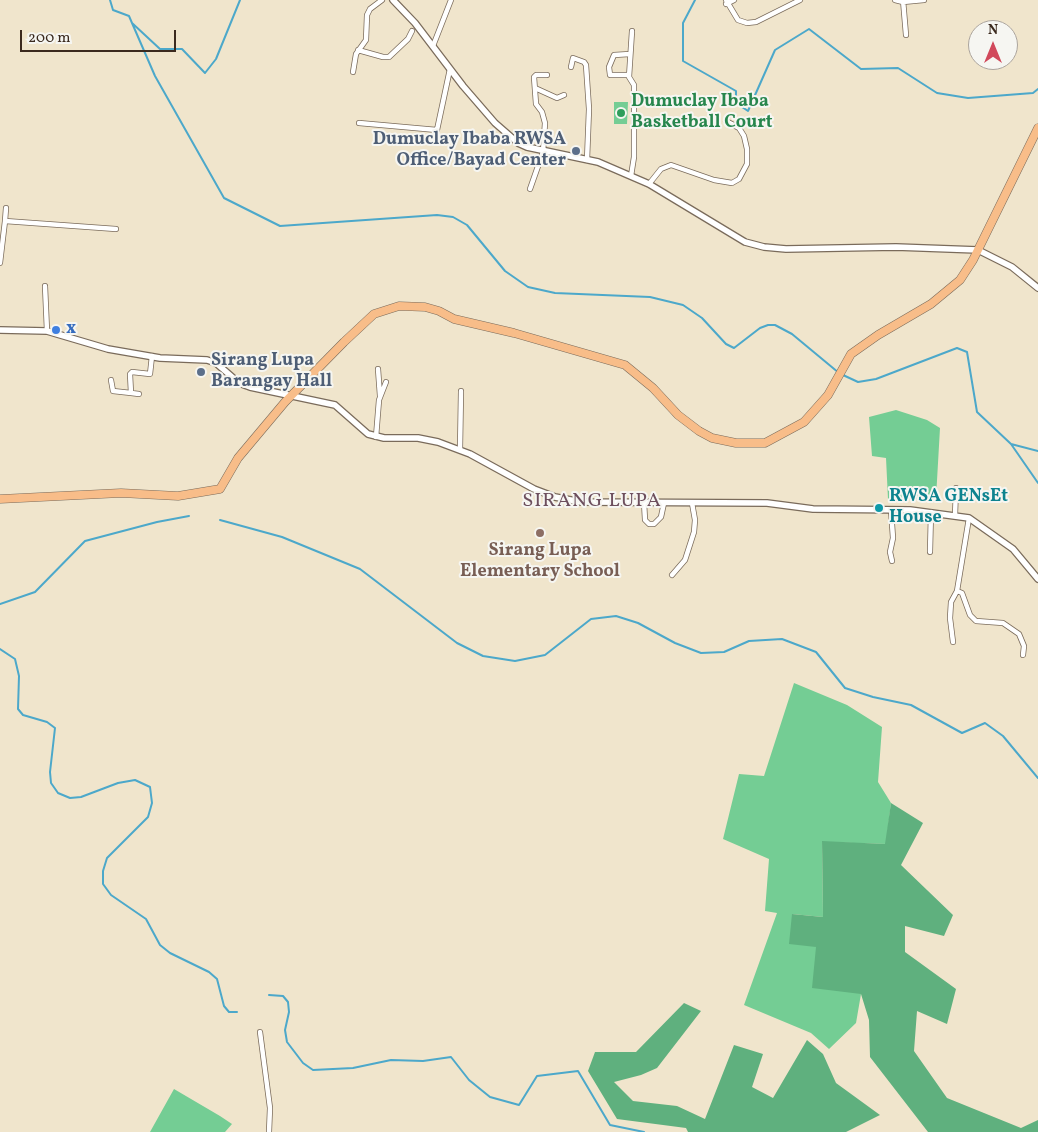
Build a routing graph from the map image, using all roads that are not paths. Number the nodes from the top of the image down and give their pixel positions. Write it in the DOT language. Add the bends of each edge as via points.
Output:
graph roads {
  1 [pos="382,0"];
  2 [pos="393,0"];
  3 [pos="451,0"];
  4 [pos="734,0"];
  5 [pos="800,0"];
  6 [pos="894,0"];
  7 [pos="924,0"];
  8 [pos="903,1"];
  9 [pos="726,2"];
  10 [pos="412,31"];
  11 [pos="632,31"];
  12 [pos="906,35"];
  13 [pos="433,46"];
  14 [pos="358,50"];
  15 [pos="630,54"];
  16 [pos="571,67"];
  17 [pos="450,69"];
  18 [pos="353,72"];
  19 [pos="546,76"];
  20 [pos="629,76"];
  21 [pos="535,88"];
  22 [pos="564,95"];
  23 [pos="726,120"];
  24 [pos="359,122"];
  25 [pos="1038,128"];
  26 [pos="543,152"];
  27 [pos="587,160"];
  28 [pos="631,176"];
  29 [pos="649,184"];
  30 [pos="530,189"];
  31 [pos="6,208"];
  32 [pos="5,220"];
  33 [pos="116,229"];
  34 [pos="978,250"];
  35 [pos="0,263"];
  36 [pos="45,286"];
  37 [pos="1038,288"];
  38 [pos="0,330"];
  39 [pos="47,331"];
  40 [pos="152,356"];
  41 [pos="378,369"];
  42 [pos="111,380"];
  43 [pos="386,382"];
  44 [pos="461,391"];
  45 [pos="130,393"];
  46 [pos="139,394"];
  47 [pos="291,396"];
  48 [pos="380,396"];
  49 [pos="376,436"];
  50 [pos="460,450"];
  51 [pos="956,488"];
  52 [pos="0,499"];
  53 [pos="644,502"];
  54 [pos="664,503"];
  55 [pos="692,503"];
  56 [pos="891,510"];
  57 [pos="931,512"];
  58 [pos="955,516"];
  59 [pos="969,518"];
  60 [pos="930,552"];
  61 [pos="892,561"];
  62 [pos="672,575"];
  63 [pos="1038,579"];
  64 [pos="957,591"];
  65 [pos="953,642"];
  66 [pos="1023,655"];
  67 [pos="260,1032"];
  68 [pos="268,1132"];
  1 -- 14 [label="street" via="367,15 366,40"];
  2 -- 13 [label="street"];
  3 -- 13 [label="street"];
  4 -- 9 [label="street"];
  5 -- 9 [label="street" via="756,22 747,23 738,20"];
  6 -- 8 [label="street"];
  7 -- 8 [label="street"];
  8 -- 12 [label="street"];
  10 -- 14 [label="street" via="389,57"];
  11 -- 15 [label="street"];
  13 -- 17 [label="street"];
  14 -- 18 [label="street"];
  15 -- 20 [label="street"];
  15 -- 20 [label="street" via="614,55 609,66 610,75"];
  16 -- 27 [label="street" via="573,58 586,66 589,109"];
  17 -- 24 [label="street" via="437,130"];
  17 -- 26 [label="street" via="495,123 518,143"];
  19 -- 21 [label="street" via="535,76"];
  20 -- 28 [label="street" via="634,85"];
  21 -- 22 [label="street" via="557,98"];
  21 -- 26 [label="street" via="536,104 544,120"];
  23 -- 29 [label="street" via="739,128 747,149 747,164 738,179 732,183 714,180 671,165 661,169"];
  25 -- 34 [label="main road"];
  26 -- 27 [label="street"];
  26 -- 30 [label="street"];
  27 -- 28 [label="street"];
  28 -- 29 [label="street"];
  29 -- 34 [label="street" via="745,242 764,247 946,247"];
  31 -- 32 [label="street"];
  32 -- 33 [label="street"];
  32 -- 35 [label="street"];
  34 -- 37 [label="street" via="1012,267"];
  34 -- 47 [label="main road" via="968,270 951,289 851,354 828,395 804,422 765,442 736,443 698,431 625,365 454,319 432,308 412,305 374,314"];
  36 -- 39 [label="street"];
  38 -- 39 [label="street"];
  39 -- 40 [label="street" via="94,346"];
  40 -- 45 [label="street" via="150,374 131,372"];
  40 -- 47 [label="street" via="207,360 240,383"];
  41 -- 48 [label="street"];
  42 -- 45 [label="street" via="113,391"];
  43 -- 48 [label="street"];
  44 -- 50 [label="street"];
  45 -- 46 [label="street"];
  47 -- 49 [label="street" via="335,405 363,431"];
  47 -- 52 [label="main road" via="238,458 220,489 178,496 121,493"];
  48 -- 49 [label="street"];
  49 -- 50 [label="street" via="428,440"];
  50 -- 53 [label="street" via="555,497 581,502"];
  51 -- 58 [label="street"];
  53 -- 54 [label="street"];
  53 -- 54 [label="street" via="645,520 649,524 654,524 661,517"];
  54 -- 55 [label="street"];
  55 -- 56 [label="street" via="767,503"];
  55 -- 62 [label="street" via="694,532 685,560"];
  56 -- 57 [label="street"];
  56 -- 61 [label="street"];
  57 -- 58 [label="street"];
  57 -- 60 [label="street"];
  58 -- 59 [label="street"];
  59 -- 63 [label="street" via="1013,549"];
  59 -- 64 [label="street"];
  64 -- 65 [label="street" via="950,610"];
  64 -- 66 [label="street" via="962,592 970,615 976,620 1003,623 1019,634 1024,646"];
  67 -- 68 [label="street" via="270,1108"];
}
